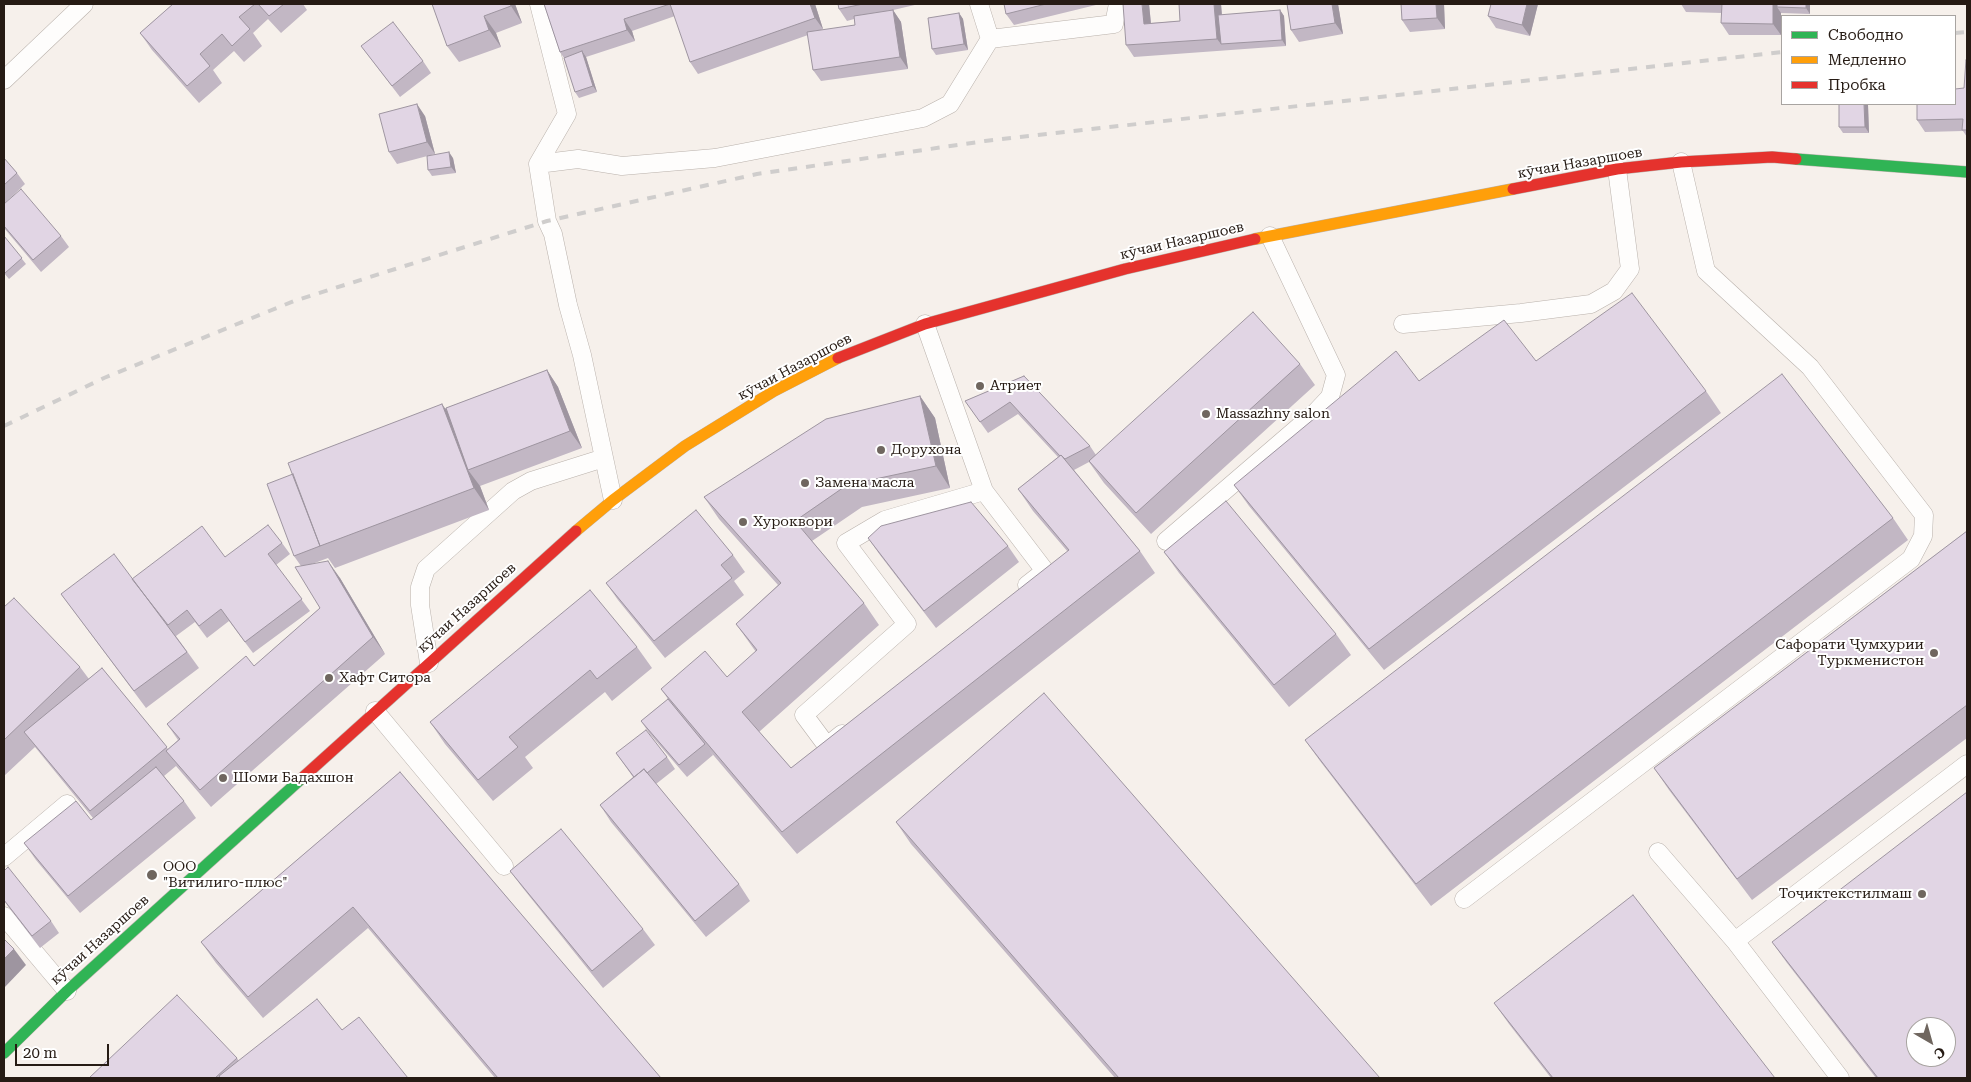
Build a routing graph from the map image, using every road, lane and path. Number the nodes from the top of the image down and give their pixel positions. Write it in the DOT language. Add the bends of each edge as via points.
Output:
graph roads {
  1 [pos="84,4"];
  2 [pos="539,4"];
  3 [pos="979,4"];
  4 [pos="1118,4"];
  5 [pos="990,39"];
  6 [pos="4,80"];
  7 [pos="1681,162"];
  8 [pos="538,164"];
  9 [pos="1617,169"];
  10 [pos="1967,172"];
  11 [pos="1270,236"];
  12 [pos="925,324"];
  13 [pos="1403,324"];
  14 [pos="604,458"];
  15 [pos="984,491"];
  16 [pos="613,500"];
  17 [pos="1166,541"];
  18 [pos="1014,596"];
  19 [pos="429,663"];
  20 [pos="375,711"];
  21 [pos="858,721"];
  22 [pos="1967,764"];
  23 [pos="67,804"];
  24 [pos="1658,852"];
  25 [pos="4,857"];
  26 [pos="504,866"];
  27 [pos="1464,899"];
  28 [pos="4,916"];
  29 [pos="1735,941"];
  30 [pos="67,990"];
  31 [pos="4,1053"];
  32 [pos="1840,1078"];
  1 -- 6 [label="lane"];
  2 -- 8 [label="lane" via="567,114"];
  3 -- 5 [label="lane"];
  4 -- 5 [label="lane" via="1114,24"];
  5 -- 8 [label="lane" via="950,104 923,118 715,158 622,166 578,159"];
  7 -- 9 [label="street, кӯчаи Назаршоев"];
  7 -- 10 [label="street, кӯчаи Назаршоев" via="1772,157"];
  7 -- 27 [label="lane" via="1706,271 1810,367 1924,515 1923,536 1911,559"];
  8 -- 14 [label="lane" via="547,221 553,234"];
  9 -- 11 [label="street, кӯчаи Назаршоев"];
  9 -- 13 [label="lane" via="1630,270 1614,291 1591,304"];
  11 -- 12 [label="street, кӯчаи Назаршоев" via="1126,269"];
  11 -- 17 [label="lane" via="1336,375 1330,397"];
  12 -- 15 [label="lane"];
  12 -- 16 [label="street, кӯчаи Назаршоев" via="844,355 774,392 686,446"];
  14 -- 16 [label="lane"];
  14 -- 19 [label="lane" via="532,481 514,491 426,569 420,587 420,605"];
  15 -- 18 [label="lane" via="1045,570"];
  15 -- 21 [label="lane" via="885,520 846,543 907,624 804,715 827,746"];
  16 -- 19 [label="street, кӯчаи Назаршоев"];
  19 -- 20 [label="street, кӯчаи Назаршоев"];
  20 -- 26 [label="lane"];
  20 -- 30 [label="street, кӯчаи Назаршоев"];
  22 -- 29 [label="lane"];
  23 -- 25 [label="lane"];
  24 -- 29 [label="lane"];
  28 -- 30 [label="lane"];
  29 -- 32 [label="lane"];
  30 -- 31 [label="street, кӯчаи Назаршоев"];
}
